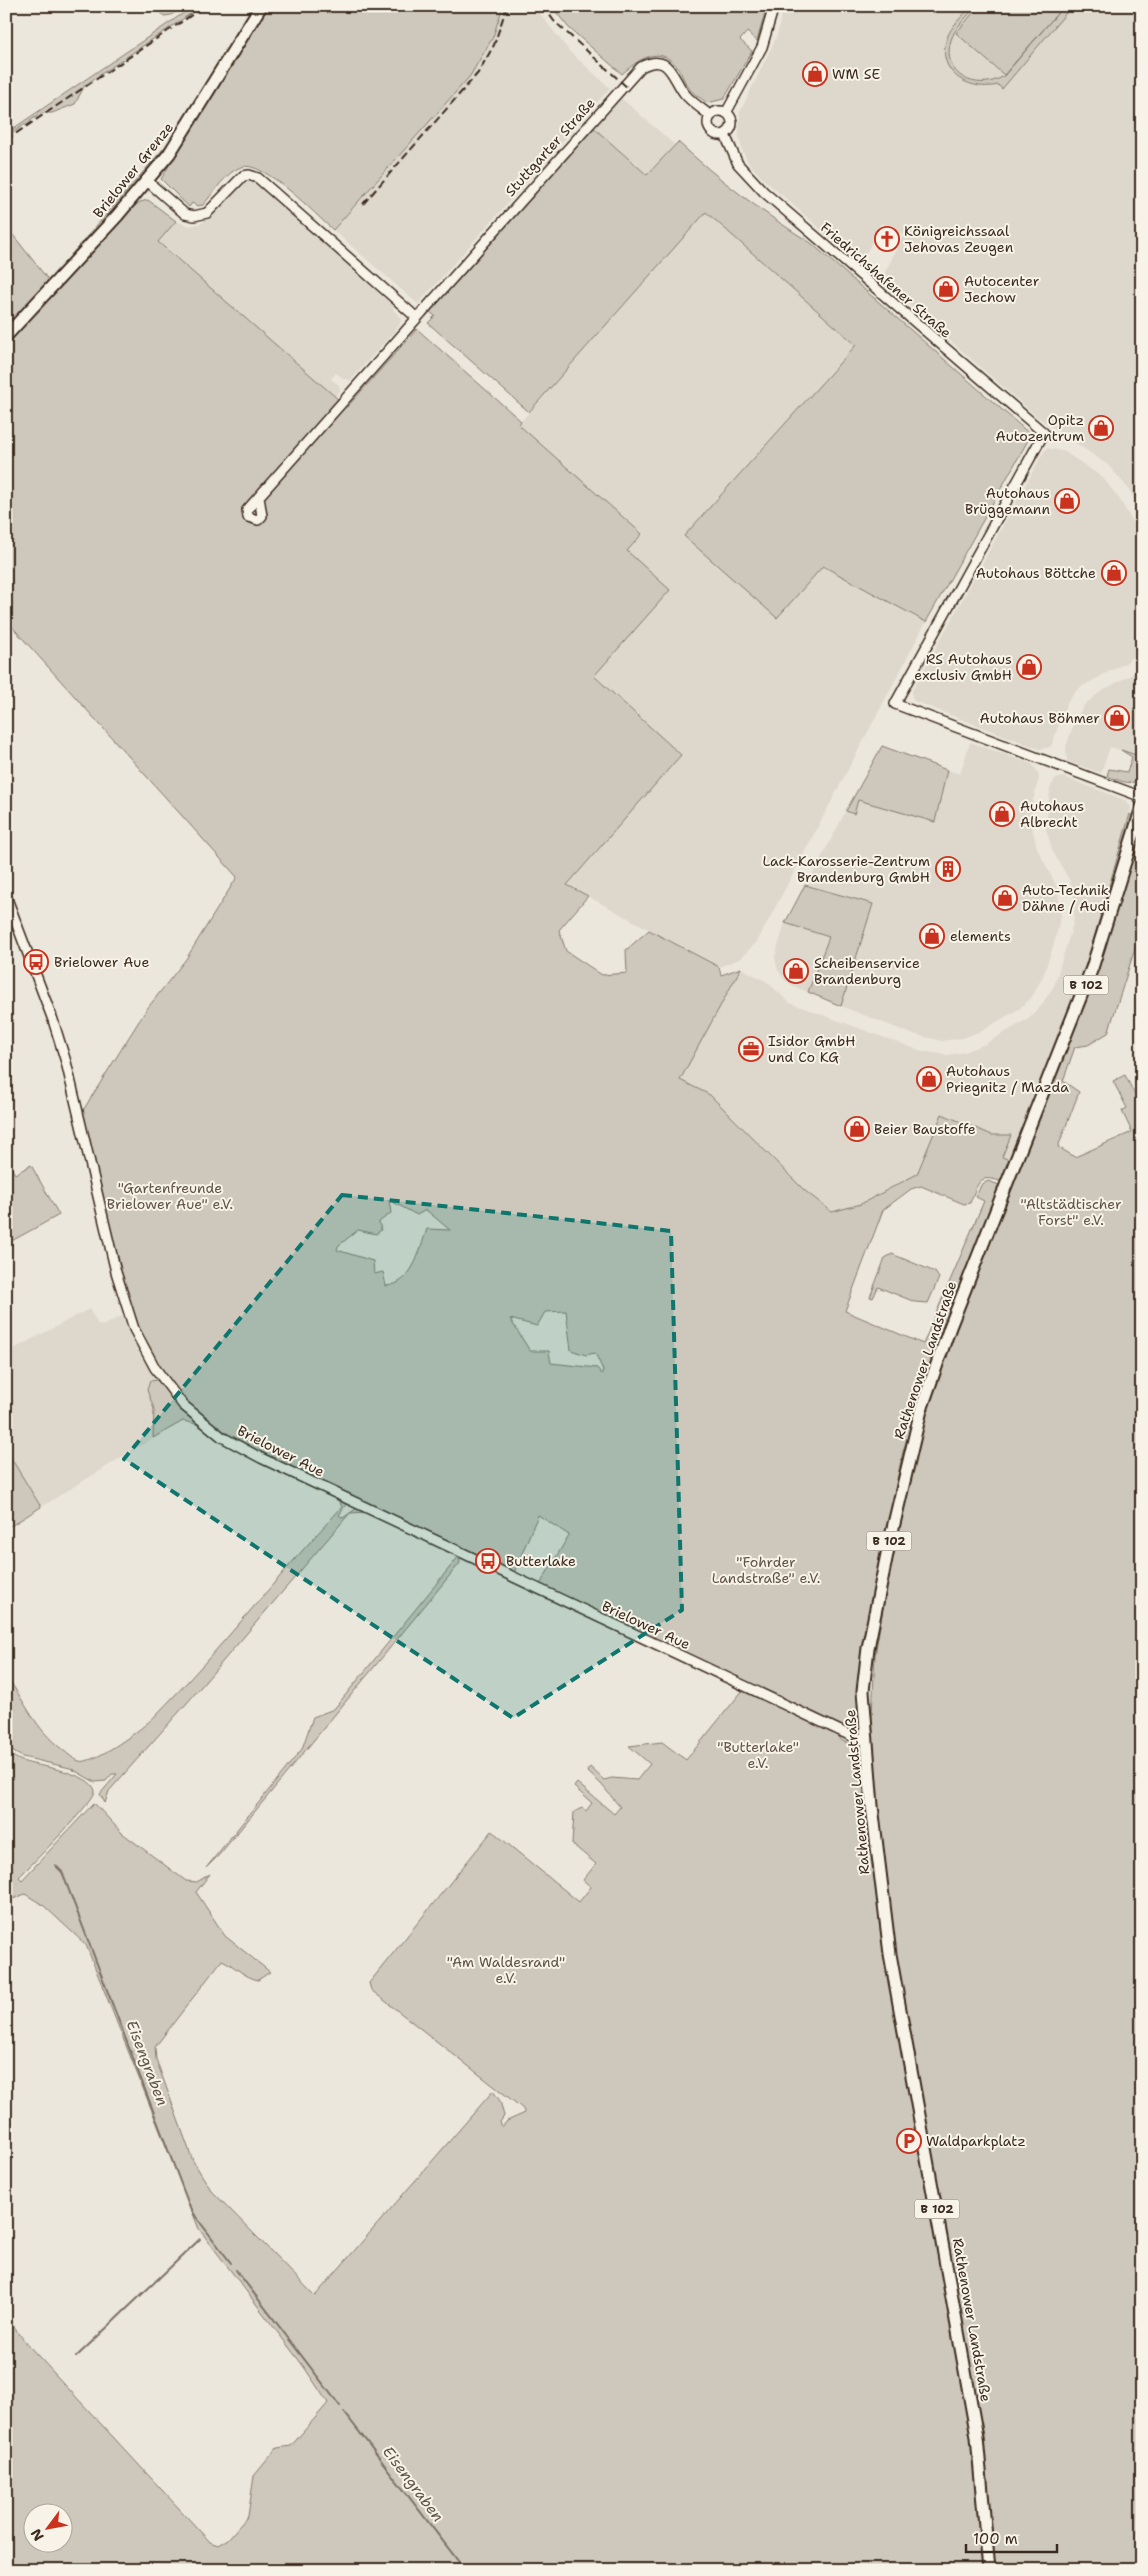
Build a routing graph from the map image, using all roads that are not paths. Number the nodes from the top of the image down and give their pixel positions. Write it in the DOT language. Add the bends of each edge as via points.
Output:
graph roads {
  1 [pos="260,6"];
  2 [pos="774,6"];
  3 [pos="726,113"];
  4 [pos="711,116"];
  5 [pos="725,135"];
  6 [pos="146,180"];
  7 [pos="417,318"];
  8 [pos="6,336"];
  9 [pos="259,496"];
  10 [pos="1142,797"];
  11 [pos="1142,807"];
  12 [pos="6,896"];
  13 [pos="865,1740"];
  14 [pos="989,2570"];
  1 -- 6 [label="main road, Brielower Grenze" via="177,143"];
  2 -- 3 [label="street, Friedrichshafener Straße" via="762,46"];
  3 -- 4 [label="street" via="718,111"];
  3 -- 5 [label="street, Friedrichshafener Straße" via="732,124"];
  4 -- 5 [label="street, Friedrichshafener Straße" via="708,123 711,131"];
  4 -- 7 [label="street, Stuttgarter Straße" via="685,94 668,67 656,62 642,66"];
  5 -- 10 [label="street, Friedrichshafener Straße" via="738,164 759,187 1044,433 895,704"];
  6 -- 7 [label="street" via="185,214 194,216 207,213 243,176 249,174 258,178"];
  6 -- 8 [label="main road, Brielower Grenze"];
  7 -- 9 [label="street, Stuttgarter Straße"];
  11 -- 13 [label="main road, Rathenower Landstraße / B 102" via="1092,968 950,1327 921,1410 868,1648 863,1691"];
  12 -- 13 [label="street, Brielower Aue" via="66,1062 128,1316 155,1368 183,1404 222,1437 261,1458 849,1736"];
  13 -- 14 [label="main road, Rathenower Landstraße / B 102" via="890,1954 977,2437"];
}
